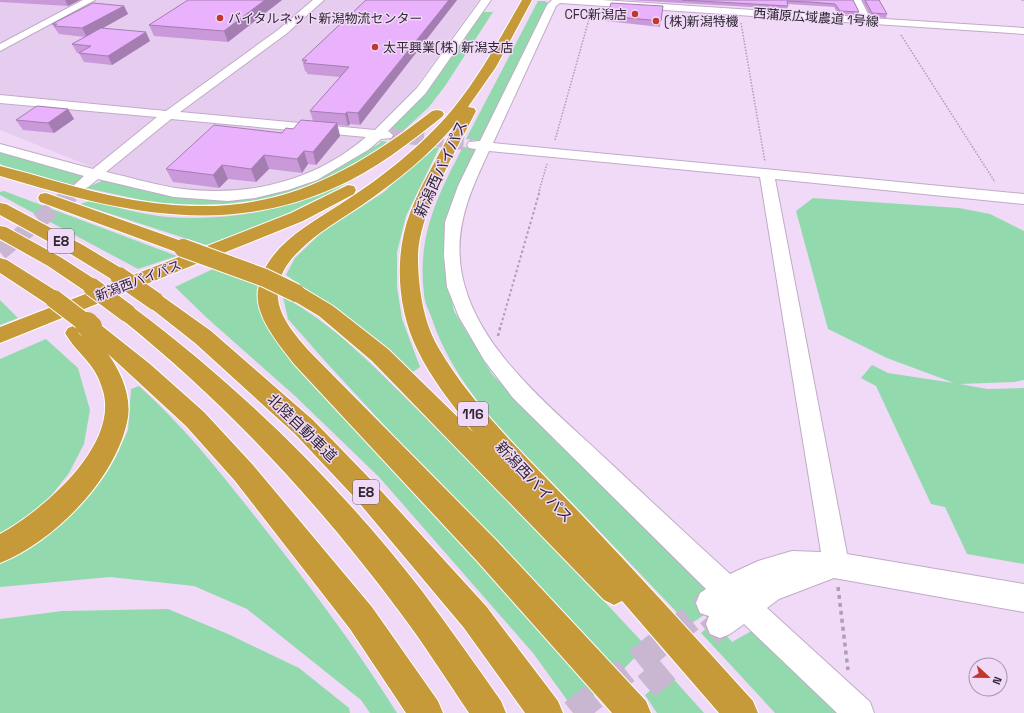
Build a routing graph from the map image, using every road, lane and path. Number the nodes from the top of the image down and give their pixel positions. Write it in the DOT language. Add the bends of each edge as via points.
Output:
graph roads {
  1 [pos="90,0"];
  2 [pos="319,0"];
  3 [pos="486,0"];
  4 [pos="528,0"];
  5 [pos="557,0"];
  6 [pos="560,0"];
  7 [pos="720,0"];
  8 [pos="856,0"];
  9 [pos="594,1"];
  10 [pos="628,2"];
  11 [pos="675,4"];
  12 [pos="722,11"];
  13 [pos="740,12"];
  14 [pos="866,20"];
  15 [pos="894,22"];
  16 [pos="1024,31"];
  17 [pos="0,48"];
  18 [pos="497,54"];
  19 [pos="0,99"];
  20 [pos="168,115"];
  21 [pos="384,135"];
  22 [pos="479,145"];
  23 [pos="0,148"];
  24 [pos="551,152"];
  25 [pos="0,171"];
  26 [pos="766,172"];
  27 [pos="96,173"];
  28 [pos="388,177"];
  29 [pos="0,180"];
  30 [pos="78,187"];
  31 [pos="1005,197"];
  32 [pos="1024,198"];
  33 [pos="0,208"];
  34 [pos="0,231"];
  35 [pos="0,264"];
  36 [pos="0,272"];
  37 [pos="49,301"];
  38 [pos="83,330"];
  39 [pos="0,335"];
  40 [pos="0,348"];
  41 [pos="491,355"];
  42 [pos="0,549"];
  43 [pos="836,565"];
  44 [pos="1024,598"];
  45 [pos="726,606"];
  46 [pos="856,710"];
  47 [pos="739,711"];
  48 [pos="426,713"];
  49 [pos="489,713"];
  50 [pos="546,713"];
  51 [pos="634,713"];
  1 -- 17 [label="street"];
  2 -- 20 [label="street" via="282,32"];
  3 -- 21 [label="street" via="421,91"];
  4 -- 18 [label="highway, 新潟西バイパス / 116"];
  5 -- 22 [label="street" via="552,5"];
  6 -- 9 [label="street, 西蒲原広域農道 1号線"];
  7 -- 12 [label="street"];
  8 -- 14 [label="street"];
  9 -- 10 [label="street, 西蒲原広域農道 1号線"];
  9 -- 24 [label="path"];
  10 -- 11 [label="street, 西蒲原広域農道 1号線"];
  11 -- 12 [label="street, 西蒲原広域農道 1号線"];
  12 -- 13 [label="street, 西蒲原広域農道 1号線"];
  13 -- 14 [label="street, 西蒲原広域農道 1号線" via="814,12"];
  13 -- 26 [label="path"];
  14 -- 15 [label="street, 西蒲原広域農道 1号線"];
  15 -- 16 [label="street, 西蒲原広域農道 1号線"];
  15 -- 31 [label="path"];
  18 -- 28 [label="highway" via="475,90 456,114 427,145"];
  18 -- 47 [label="highway, 新潟西バイパス / 116" via="418,214 409,253 409,275 417,322 427,348 443,374 483,427"];
  19 -- 20 [label="street"];
  20 -- 21 [label="street"];
  20 -- 27 [label="street"];
  21 -- 27 [label="street" via="312,177 254,193 228,196 174,192"];
  22 -- 24 [label="street"];
  22 -- 41 [label="street" via="453,222 452,255 456,287 468,317"];
  23 -- 27 [label="street"];
  24 -- 26 [label="street"];
  24 -- 41 [label="path"];
  25 -- 39 [label="highway, 新潟西バイパス" via="60,189 138,206 190,212 238,210 285,200 330,184 392,149 442,109 402,152 380,169 328,201 258,233"];
  26 -- 31 [label="street"];
  26 -- 43 [label="street"];
  27 -- 30 [label="street"];
  28 -- 40 [label="highway" via="331,212 274,238"];
  28 -- 51 [label="highway" via="306,234 280,260 268,290 269,304 275,319 302,358 487,551"];
  29 -- 47 [label="highway, bridge" via="265,278 326,311 380,355"];
  31 -- 32 [label="street"];
  33 -- 50 [label="highway, 北陸自動車道 / E8, bridge" via="76,249 155,301 202,337 304,427 364,490 474,617"];
  34 -- 49 [label="highway, 北陸自動車道 / E8, bridge" via="55,262 128,313 229,398 331,504 399,586"];
  35 -- 37 [label="highway"];
  36 -- 37 [label="highway"];
  37 -- 38 [label="highway"];
  38 -- 42 [label="highway" via="93,351 108,371 115,390 117,413 110,441 94,470 66,501 31,531"];
  38 -- 48 [label="highway" via="142,370 195,419 244,473 361,618"];
  41 -- 45 [label="street" via="520,392"];
  43 -- 44 [label="street"];
  43 -- 45 [label="street"];
  43 -- 46 [label="path"];
  45 -- 46 [label="street"];
}
